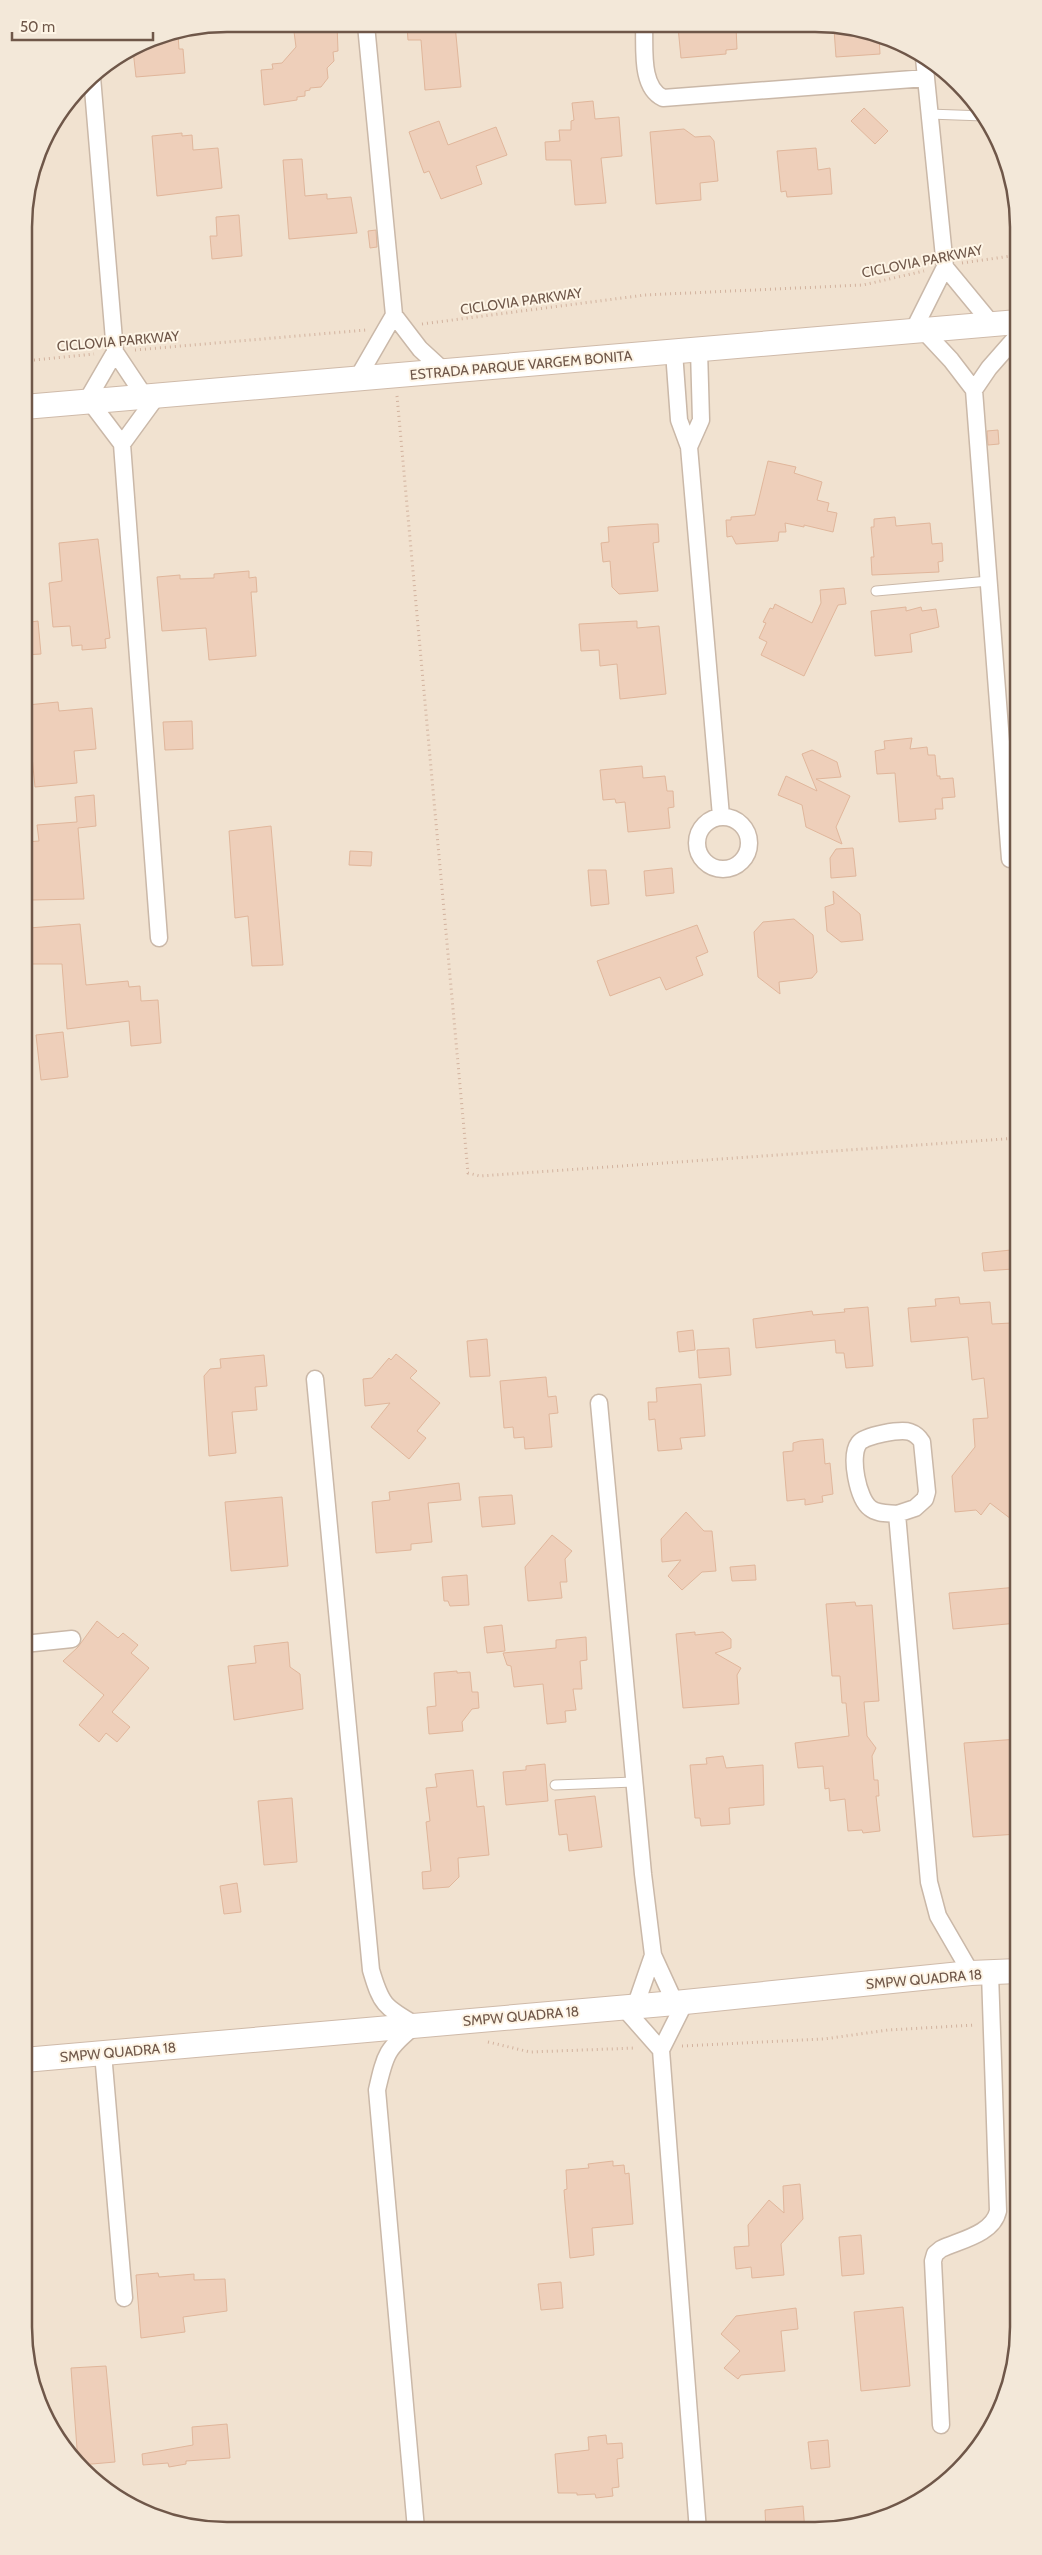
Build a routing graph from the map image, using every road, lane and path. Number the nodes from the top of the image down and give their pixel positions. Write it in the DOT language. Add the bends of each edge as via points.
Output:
graph roads {
  1 [pos="367,32"];
  2 [pos="644,32"];
  3 [pos="925,66"];
  4 [pos="926,78"];
  5 [pos="93,87"];
  6 [pos="929,114"];
  7 [pos="974,116"];
  8 [pos="1010,256"];
  9 [pos="945,266"];
  10 [pos="393,323"];
  11 [pos="1010,323"];
  12 [pos="992,324"];
  13 [pos="918,330"];
  14 [pos="1010,344"];
  15 [pos="699,350"];
  16 [pos="115,352"];
  17 [pos="674,352"];
  18 [pos="32,360"];
  19 [pos="444,371"];
  20 [pos="396,376"];
  21 [pos="357,379"];
  22 [pos="974,390"];
  23 [pos="151,397"];
  24 [pos="88,402"];
  25 [pos="32,406"];
  26 [pos="122,444"];
  27 [pos="689,447"];
  28 [pos="989,581"];
  29 [pos="876,591"];
  30 [pos="721,816"];
  31 [pos="1010,859"];
  32 [pos="159,938"];
  33 [pos="1010,1139"];
  34 [pos="315,1379"];
  35 [pos="599,1403"];
  36 [pos="897,1514"];
  37 [pos="72,1639"];
  38 [pos="32,1643"];
  39 [pos="634,1782"];
  40 [pos="555,1786"];
  41 [pos="653,1955"];
  42 [pos="1010,1971"];
  43 [pos="980,1973"];
  44 [pos="680,2003"];
  45 [pos="630,2007"];
  46 [pos="1010,2023"];
  47 [pos="416,2024"];
  48 [pos="992,2024"];
  49 [pos="486,2041"];
  50 [pos="660,2048"];
  51 [pos="103,2053"];
  52 [pos="32,2059"];
  53 [pos="124,2298"];
  54 [pos="942,2424"];
  55 [pos="415,2522"];
  56 [pos="697,2522"];
  1 -- 10 [label="street"];
  2 -- 4 [label="street" via="648,81 654,92 663,98"];
  3 -- 4 [label="street"];
  4 -- 6 [label="street"];
  5 -- 16 [label="street"];
  6 -- 7 [label="lane"];
  6 -- 9 [label="street"];
  8 -- 9 [label="path, CICLOVIA PARKWAY"];
  9 -- 10 [label="path, CICLOVIA PARKWAY" via="862,285 645,295 439,323"];
  9 -- 12 [label="street"];
  9 -- 13 [label="street"];
  10 -- 16 [label="path, CICLOVIA PARKWAY"];
  10 -- 19 [label="street"];
  10 -- 21 [label="street"];
  11 -- 12 [label="main road, ESTRADA PARQUE VARGEM BONITA"];
  12 -- 13 [label="main road, ESTRADA PARQUE VARGEM BONITA"];
  13 -- 15 [label="main road, ESTRADA PARQUE VARGEM BONITA"];
  13 -- 22 [label="street" via="951,360"];
  14 -- 22 [label="street"];
  15 -- 17 [label="main road, ESTRADA PARQUE VARGEM BONITA"];
  15 -- 27 [label="street" via="701,420"];
  16 -- 18 [label="path, CICLOVIA PARKWAY"];
  16 -- 23 [label="street"];
  16 -- 24 [label="street"];
  17 -- 19 [label="main road, ESTRADA PARQUE VARGEM BONITA"];
  17 -- 27 [label="street" via="679,420"];
  19 -- 20 [label="main road, ESTRADA PARQUE VARGEM BONITA"];
  20 -- 21 [label="main road, ESTRADA PARQUE VARGEM BONITA"];
  20 -- 33 [label="path" via="468,1173 475,1177"];
  21 -- 23 [label="main road, ESTRADA PARQUE VARGEM BONITA"];
  22 -- 28 [label="street"];
  23 -- 24 [label="main road, ESTRADA PARQUE VARGEM BONITA"];
  23 -- 26 [label="street"];
  24 -- 25 [label="main road, ESTRADA PARQUE VARGEM BONITA"];
  24 -- 26 [label="street"];
  26 -- 32 [label="street"];
  27 -- 30 [label="street"];
  28 -- 29 [label="lane"];
  28 -- 31 [label="street"];
  34 -- 47 [label="street" via="371,1970 379,1996 390,2010"];
  35 -- 39 [label="street"];
  36 -- 36 [label="street" via="875,1511 864,1501 858,1488 855,1453 859,1443 868,1436 906,1431 918,1436 922,1442 927,1492 920,1505"];
  36 -- 43 [label="street" via="929,1882 938,1916"];
  37 -- 38 [label="street"];
  39 -- 40 [label="lane"];
  39 -- 41 [label="street"];
  41 -- 44 [label="street"];
  41 -- 45 [label="street"];
  42 -- 43 [label="main road, SMPW QUADRA 18"];
  43 -- 44 [label="main road, SMPW QUADRA 18"];
  43 -- 48 [label="street"];
  44 -- 45 [label="main road, SMPW QUADRA 18"];
  44 -- 50 [label="street"];
  45 -- 47 [label="main road, SMPW QUADRA 18"];
  45 -- 50 [label="street"];
  46 -- 48 [label="path"];
  47 -- 51 [label="main road, SMPW QUADRA 18"];
  47 -- 55 [label="street" via="396,2041 384,2058 377,2090"];
  48 -- 50 [label="path" via="888,2030 824,2039"];
  48 -- 54 [label="street" via="998,2211 990,2226 935,2254"];
  49 -- 50 [label="path" via="530,2052"];
  50 -- 56 [label="street"];
  51 -- 52 [label="main road, SMPW QUADRA 18"];
  51 -- 53 [label="street"];
}
